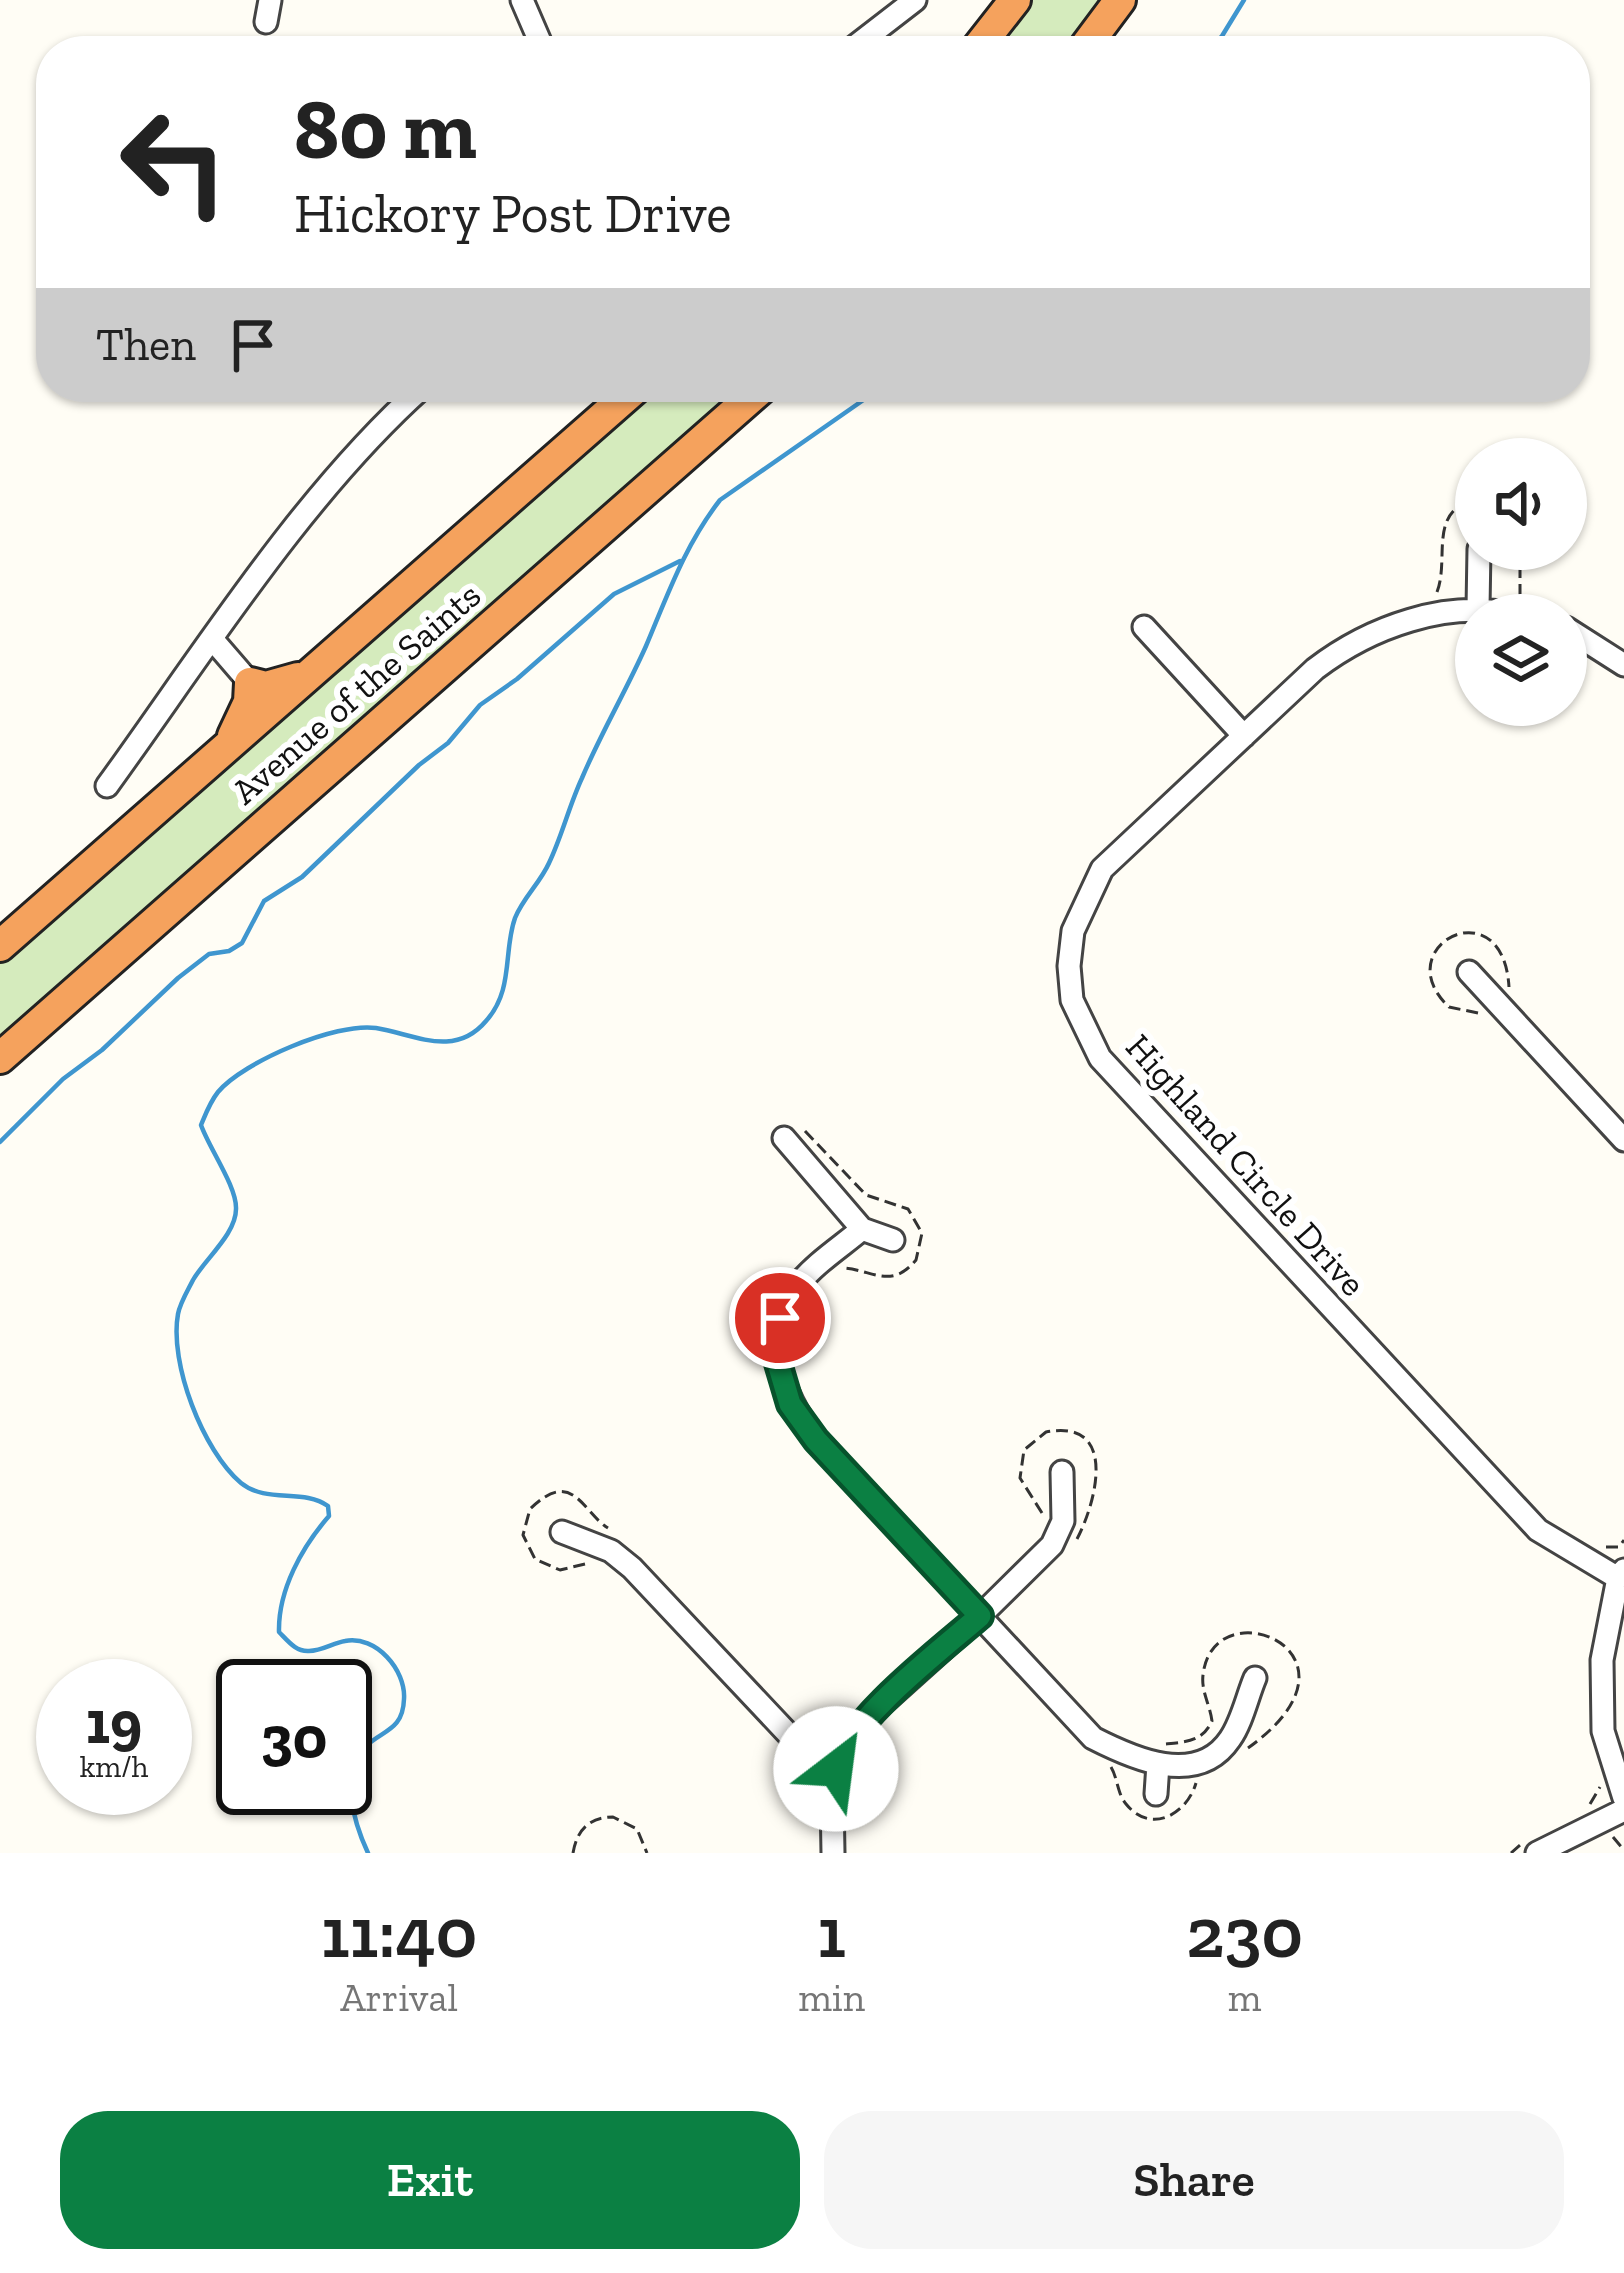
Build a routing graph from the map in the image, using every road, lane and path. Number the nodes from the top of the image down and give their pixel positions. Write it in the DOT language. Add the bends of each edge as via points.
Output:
graph roads {
  1 [pos="522,0"];
  2 [pos="915,0"];
  3 [pos="1016,0"];
  4 [pos="1120,0"];
  5 [pos="538,36"];
  6 [pos="868,36"];
  7 [pos="987,36"];
  8 [pos="1093,36"];
  9 [pos="408,402"];
  10 [pos="620,402"];
  11 [pos="746,402"];
  12 [pos="1455,508"];
  13 [pos="1436,594"];
  14 [pos="1455,612"];
  15 [pos="1144,627"];
  16 [pos="1587,637"];
  17 [pos="213,640"];
  18 [pos="1624,664"];
  19 [pos="310,674"];
  20 [pos="250,683"];
  21 [pos="1244,736"];
  22 [pos="227,747"];
  23 [pos="106,786"];
  24 [pos="0,946"];
  25 [pos="1469,972"];
  26 [pos="0,1058"];
  27 [pos="784,1138"];
  28 [pos="1624,1140"];
  29 [pos="862,1229"];
  30 [pos="893,1240"];
  31 [pos="1062,1472"];
  32 [pos="612,1531"];
  33 [pos="562,1532"];
  34 [pos="1624,1540"];
  35 [pos="1598,1546"];
  36 [pos="590,1562"];
  37 [pos="1621,1574"];
  38 [pos="980,1616"];
  39 [pos="1255,1678"];
  40 [pos="1158,1764"];
  41 [pos="836,1769"];
  42 [pos="1600,1785"];
  43 [pos="1156,1794"];
  44 [pos="1624,1798"];
  45 [pos="1588,1805"];
  46 [pos="1624,1810"];
  47 [pos="1530,1848"];
  48 [pos="573,1853"];
  49 [pos="647,1853"];
  50 [pos="833,1853"];
  51 [pos="1511,1853"];
  1 -- 5 [label="street"];
  2 -- 6 [label="street"];
  3 -- 7 [label="highway"];
  4 -- 8 [label="highway"];
  9 -- 17 [label="street" via="351,458"];
  10 -- 19 [label="highway, Avenue of the Saints"];
  11 -- 26 [label="highway, Avenue of the Saints"];
  12 -- 13 [label="path" via="1446,520"];
  14 -- 21 [label="street, Highland Circle Drive" via="1407,620 1337,652"];
  15 -- 21 [label="street"];
  16 -- 18 [label="street"];
  17 -- 20 [label="street"];
  17 -- 23 [label="street"];
  19 -- 20 [label="highway" via="266,688"];
  19 -- 22 [label="highway, Avenue of the Saints"];
  20 -- 22 [label="highway"];
  21 -- 37 [label="street, Highland Circle Drive" via="1102,869 1073,931 1072,1000 1100,1058 1538,1530"];
  22 -- 24 [label="highway, Avenue of the Saints"];
  25 -- 28 [label="street"];
  27 -- 29 [label="street"];
  29 -- 30 [label="street"];
  29 -- 38 [label="street" via="799,1284 780,1318 777,1360 790,1404"];
  31 -- 38 [label="street" via="1063,1521 1052,1545"];
  32 -- 36 [label="path" via="572,1495 554,1494 530,1509 523,1535 535,1559 560,1570"];
  33 -- 41 [label="street" via="632,1568 807,1754"];
  34 -- 35 [label="path"];
  37 -- 44 [label="street" via="1602,1660 1603,1731"];
  38 -- 40 [label="street" via="1093,1738"];
  38 -- 41 [label="street" via="861,1723"];
  39 -- 40 [label="street" via="1230,1740 1209,1758"];
  40 -- 43 [label="street"];
  41 -- 50 [label="street"];
  42 -- 45 [label="path"];
  46 -- 47 [label="street"];
  47 -- 51 [label="path"];
  48 -- 49 [label="path" via="587,1824 613,1817 637,1828"];
}
